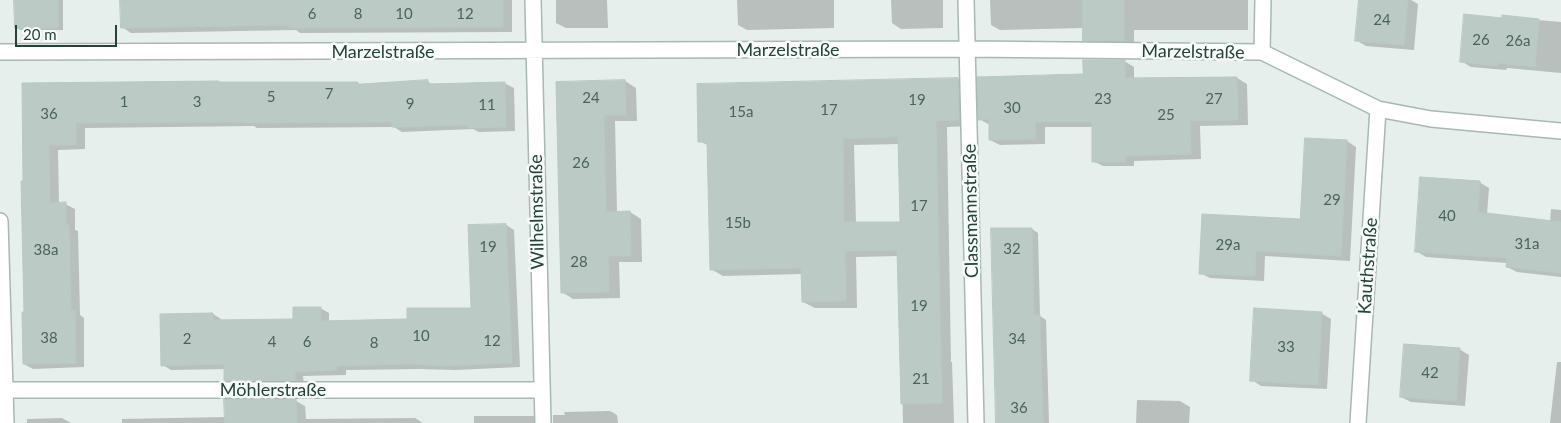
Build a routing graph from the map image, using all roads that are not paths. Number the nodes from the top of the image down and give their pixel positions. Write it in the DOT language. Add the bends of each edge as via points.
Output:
graph roads {
  1 [pos="532,0"];
  2 [pos="966,0"];
  3 [pos="1263,0"];
  4 [pos="968,50"];
  5 [pos="534,51"];
  6 [pos="0,52"];
  7 [pos="1262,52"];
  8 [pos="1378,109"];
  9 [pos="1561,131"];
  10 [pos="0,220"];
  11 [pos="2,390"];
  12 [pos="542,390"];
  13 [pos="6,423"];
  14 [pos="543,423"];
  15 [pos="976,423"];
  16 [pos="1358,423"];
  1 -- 5 [label="street, Wilhelmstraße"];
  2 -- 4 [label="street, Classmannstraße"];
  3 -- 7 [label="street"];
  4 -- 5 [label="street, Marzelstraße"];
  4 -- 7 [label="street, Marzelstraße"];
  4 -- 15 [label="street, Classmannstraße"];
  5 -- 6 [label="street, Marzelstraße"];
  5 -- 12 [label="street, Wilhelmstraße"];
  7 -- 8 [label="street, Marzelstraße"];
  8 -- 9 [label="street, Marzelstraße" via="1431,119"];
  8 -- 16 [label="street, Kauthstraße"];
  10 -- 11 [label="street"];
  11 -- 12 [label="street, Möhlerstraße"];
  11 -- 13 [label="street"];
  12 -- 14 [label="street, Wilhelmstraße"];
}
